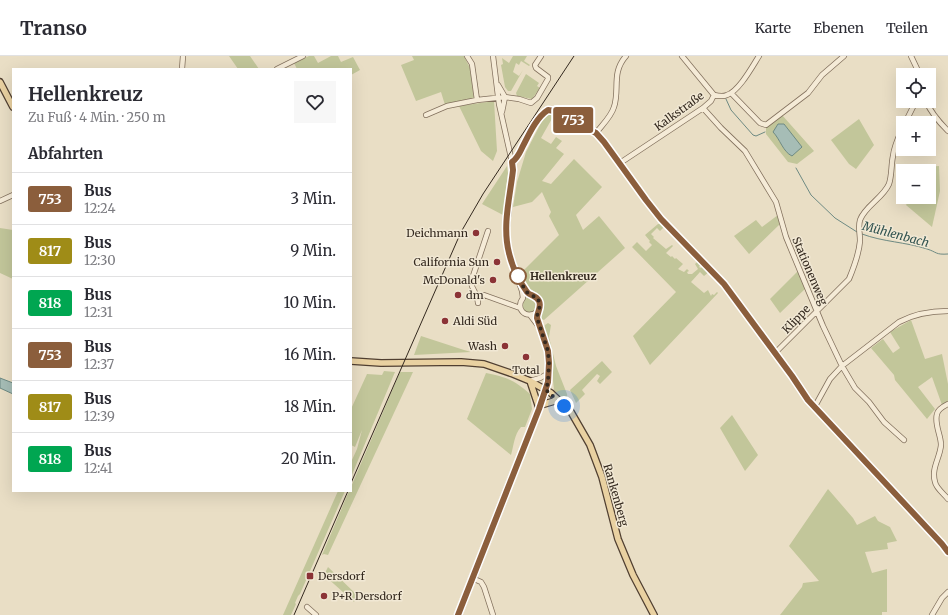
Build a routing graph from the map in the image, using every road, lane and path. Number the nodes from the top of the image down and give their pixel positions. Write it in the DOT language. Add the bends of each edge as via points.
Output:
graph roads {
  1 [pos="183,56"];
  2 [pos="303,56"];
  3 [pos="467,56"];
  4 [pos="493,56"];
  5 [pos="541,56"];
  6 [pos="626,56"];
  7 [pos="682,56"];
  8 [pos="759,56"];
  9 [pos="844,56"];
  10 [pos="911,56"];
  11 [pos="293,58"];
  12 [pos="182,68"];
  13 [pos="278,68"];
  14 [pos="917,68"];
  15 [pos="0,82"];
  16 [pos="498,84"];
  17 [pos="731,93"];
  18 [pos="714,95"];
  19 [pos="505,97"];
  20 [pos="498,98"];
  21 [pos="477,100"];
  22 [pos="12,105"];
  23 [pos="703,108"];
  24 [pos="929,108"];
  25 [pos="502,114"];
  26 [pos="426,115"];
  27 [pos="948,131"];
  28 [pos="596,133"];
  29 [pos="896,145"];
  30 [pos="512,162"];
  31 [pos="620,163"];
  32 [pos="12,196"];
  33 [pos="0,201"];
  34 [pos="488,231"];
  35 [pos="517,275"];
  36 [pos="530,295"];
  37 [pos="478,296"];
  38 [pos="521,300"];
  39 [pos="508,303"];
  40 [pos="478,304"];
  41 [pos="520,308"];
  42 [pos="817,310"];
  43 [pos="948,311"];
  44 [pos="537,312"];
  45 [pos="530,315"];
  46 [pos="539,327"];
  47 [pos="775,353"];
  48 [pos="352,361"];
  49 [pos="842,366"];
  50 [pos="549,374"];
  51 [pos="530,381"];
  52 [pos="546,390"];
  53 [pos="558,400"];
  54 [pos="948,404"];
  55 [pos="540,407"];
  56 [pos="814,408"];
  57 [pos="904,440"];
  58 [pos="948,499"];
  59 [pos="948,552"];
  60 [pos="472,578"];
  61 [pos="948,592"];
  62 [pos="307,607"];
  63 [pos="316,615"];
  64 [pos="458,615"];
  65 [pos="493,615"];
  66 [pos="654,615"];
  67 [pos="932,615"];
  1 -- 12 [label="street"];
  2 -- 11 [label="street"];
  3 -- 21 [label="street" via="472,64"];
  4 -- 16 [label="street"];
  5 -- 19 [label="street" via="535,65 548,79 534,101 531,103"];
  6 -- 28 [label="street" via="618,70 614,107"];
  7 -- 18 [label="street"];
  8 -- 17 [label="street"];
  9 -- 17 [label="street" via="822,75 808,93 766,125 760,123"];
  10 -- 14 [label="street"];
  11 -- 13 [label="street"];
  15 -- 22 [label="main road"];
  16 -- 19 [label="street"];
  16 -- 20 [label="street"];
  17 -- 18 [label="street, Kalkstraße"];
  18 -- 23 [label="street, Kalkstraße"];
  19 -- 20 [label="street"];
  19 -- 25 [label="street"];
  20 -- 21 [label="street"];
  20 -- 25 [label="street"];
  21 -- 26 [label="street" via="447,106"];
  23 -- 31 [label="street, Kalkstraße"];
  23 -- 42 [label="street, Stationenweg" via="745,151 776,202 786,237"];
  24 -- 27 [label="street"];
  25 -- 30 [label="street"];
  28 -- 30 [label="street" via="548,110 539,118 517,158"];
  28 -- 31 [label="street"];
  29 -- 42 [label="street, Klippe" via="889,184 861,217 855,265 848,279"];
  30 -- 35 [label="street" via="506,237"];
  31 -- 47 [label="street" via="661,219 724,284"];
  32 -- 33 [label="street"];
  34 -- 37 [label="street" via="471,282"];
  35 -- 36 [label="street"];
  35 -- 38 [label="street"];
  36 -- 38 [label="street"];
  36 -- 44 [label="street" via="538,300 540,306"];
  37 -- 39 [label="street" via="484,295"];
  37 -- 40 [label="street"];
  38 -- 39 [label="street"];
  38 -- 41 [label="street"];
  39 -- 41 [label="street"];
  41 -- 45 [label="street"];
  42 -- 47 [label="street, Klippe"];
  42 -- 49 [label="street, Stationenweg"];
  43 -- 49 [label="street" via="922,313 905,319"];
  44 -- 45 [label="street"];
  44 -- 46 [label="street"];
  45 -- 46 [label="street"];
  46 -- 50 [label="street" via="548,351"];
  47 -- 56 [label="street"];
  48 -- 51 [label="main road, Rankenberg" via="479,364"];
  49 -- 56 [label="street" via="830,378"];
  49 -- 57 [label="street, Stationenweg" via="855,388 884,422"];
  50 -- 51 [label="street"];
  50 -- 52 [label="street"];
  51 -- 52 [label="main road, Rankenberg"];
  51 -- 55 [label="main road"];
  52 -- 53 [label="main road, Rankenberg"];
  52 -- 55 [label="main road"];
  53 -- 55 [label="main road"];
  53 -- 66 [label="main road, Rankenberg" via="570,412 590,445 602,477 618,539"];
  54 -- 58 [label="street" via="939,409 936,415 941,443 934,477 935,484"];
  55 -- 60 [label="main road"];
  56 -- 59 [label="street"];
  60 -- 64 [label="main road"];
  60 -- 65 [label="street" via="484,586"];
  61 -- 67 [label="street"];
  62 -- 63 [label="street"];
}
